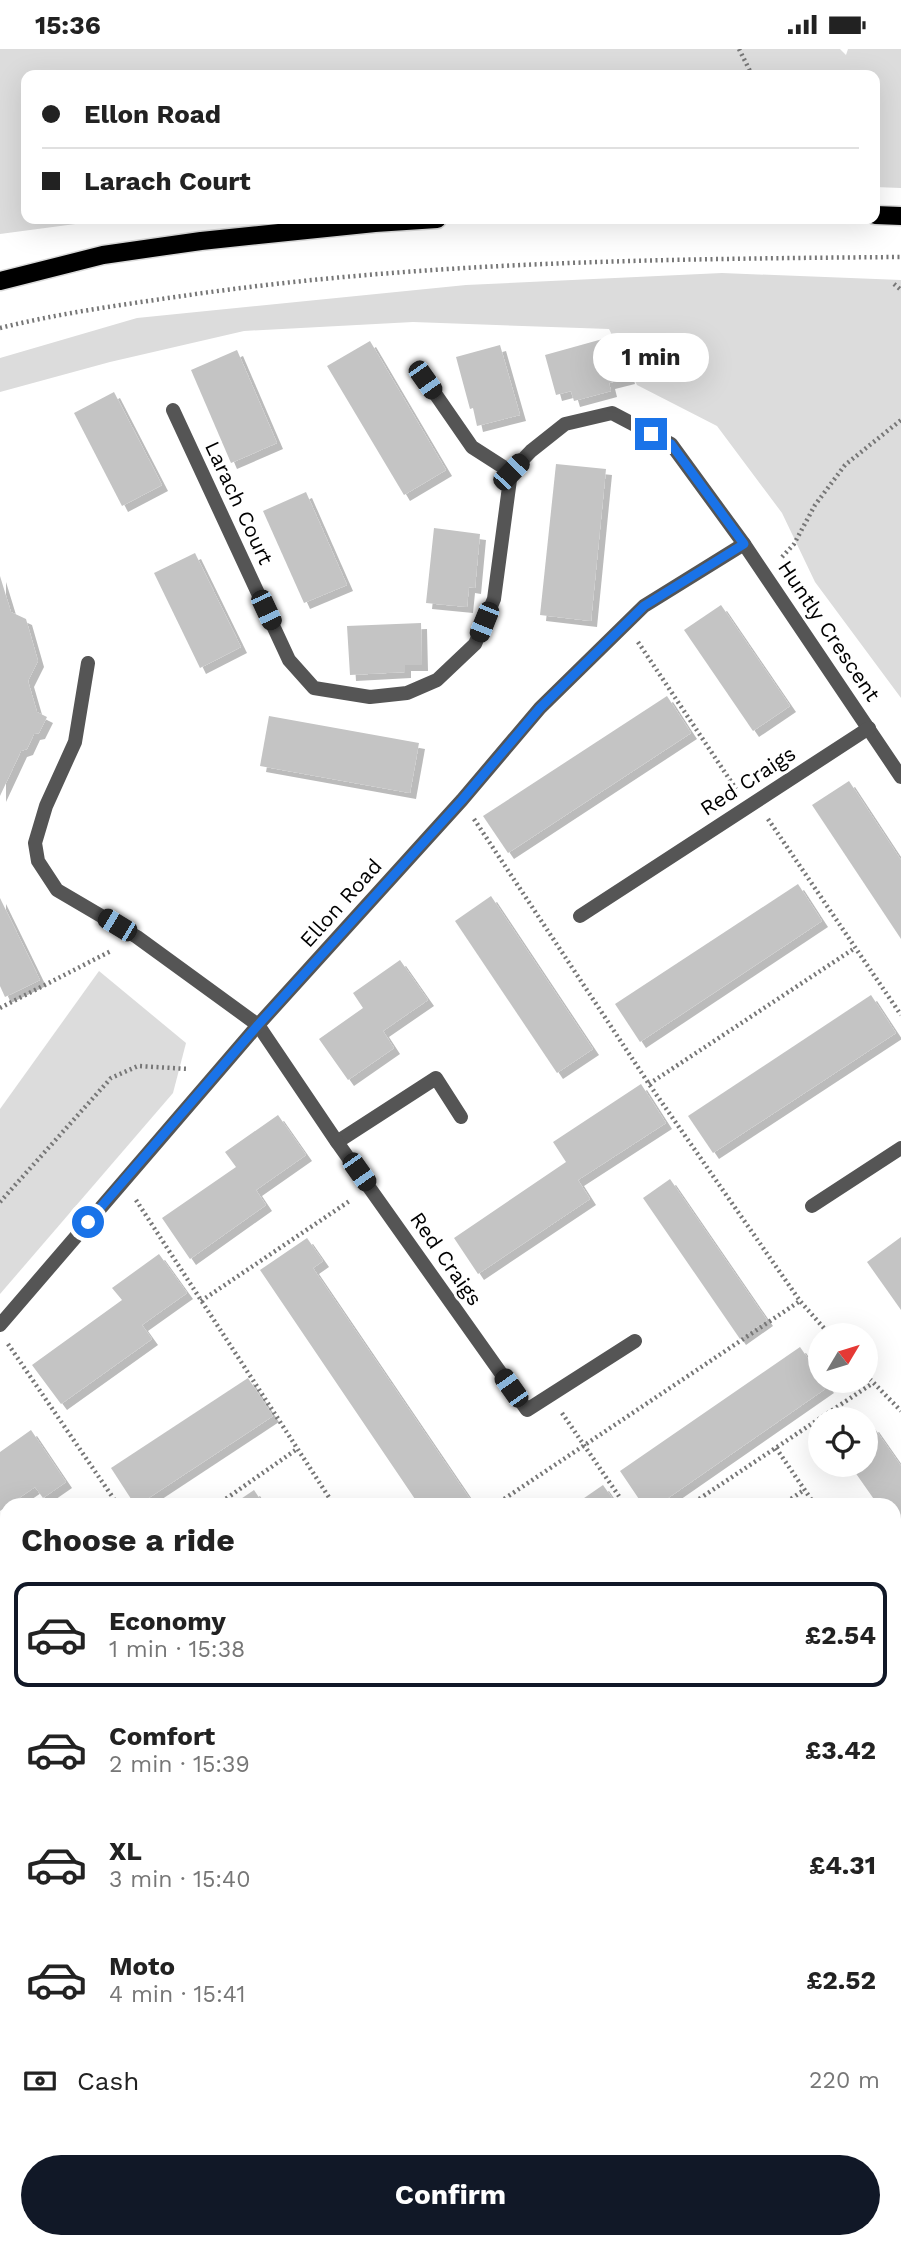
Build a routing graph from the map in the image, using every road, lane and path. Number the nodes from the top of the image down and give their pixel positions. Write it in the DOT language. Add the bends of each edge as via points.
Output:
graph roads {
  1 [pos="739,49"];
  2 [pos="750,70"];
  3 [pos="880,215"];
  4 [pos="901,216"];
  5 [pos="358,224"];
  6 [pos="901,257"];
  7 [pos="0,281"];
  8 [pos="894,284"];
  9 [pos="901,290"];
  10 [pos="0,328"];
  11 [pos="425,380"];
  12 [pos="173,410"];
  13 [pos="901,420"];
  14 [pos="511,472"];
  15 [pos="744,544"];
  16 [pos="765,575"];
  17 [pos="625,624"];
  18 [pos="88,663"];
  19 [pos="869,728"];
  20 [pos="901,777"];
  21 [pos="462,800"];
  22 [pos="752,804"];
  23 [pos="580,916"];
  24 [pos="137,937"];
  25 [pos="855,948"];
  26 [pos="0,1008"];
  27 [pos="901,1015"];
  28 [pos="258,1025"];
  29 [pos="219,1073"];
  30 [pos="649,1084"];
  31 [pos="461,1117"];
  32 [pos="337,1142"];
  33 [pos="901,1148"];
  34 [pos="123,1180"];
  35 [pos="370,1188"];
  36 [pos="0,1202"];
  37 [pos="812,1206"];
  38 [pos="201,1301"];
  39 [pos="800,1301"];
  40 [pos="819,1323"];
  41 [pos="0,1325"];
  42 [pos="635,1341"];
  43 [pos="8,1343"];
  44 [pos="878,1388"];
  45 [pos="858,1393"];
  46 [pos="550,1395"];
  47 [pos="901,1411"];
  48 [pos="584,1444"];
  49 [pos="776,1448"];
  50 [pos="297,1449"];
  51 [pos="804,1490"];
  52 [pos="112,1498"];
  53 [pos="226,1498"];
  54 [pos="329,1498"];
  55 [pos="505,1498"];
  56 [pos="620,1498"];
  57 [pos="701,1498"];
  58 [pos="792,1498"];
  59 [pos="810,1498"];
  1 -- 2 [label="path"];
  3 -- 4 [label="main road"];
  5 -- 7 [label="main road" via="115,253"];
  6 -- 10 [label="path" via="626,259 424,269 238,288 57,314"];
  8 -- 9 [label="path"];
  11 -- 14 [label="street" via="472,447"];
  12 -- 14 [label="street, Larach Court" via="289,660 314,688 370,697 407,693 437,680 475,644 494,599"];
  13 -- 16 [label="path" via="845,465 814,505 794,544"];
  14 -- 15 [label="street" via="565,424 612,413 671,444"];
  15 -- 16 [label="street, Huntly Crescent"];
  15 -- 17 [label="street, Ellon Road" via="644,606"];
  16 -- 19 [label="street, Huntly Crescent"];
  17 -- 21 [label="street, Ellon Road" via="540,708"];
  17 -- 22 [label="path"];
  18 -- 24 [label="street, Red Craigs" via="75,742 35,843 38,861 57,890"];
  19 -- 20 [label="street, Huntly Crescent"];
  19 -- 22 [label="street, Red Craigs"];
  21 -- 28 [label="street, Ellon Road"];
  21 -- 30 [label="path"];
  22 -- 23 [label="street, Red Craigs"];
  22 -- 25 [label="path"];
  24 -- 26 [label="path"];
  24 -- 28 [label="street, Red Craigs"];
  25 -- 27 [label="path"];
  25 -- 30 [label="path"];
  28 -- 29 [label="street, Ellon Road"];
  28 -- 32 [label="street, Red Craigs"];
  29 -- 34 [label="street, Ellon Road"];
  29 -- 36 [label="path" via="138,1066 111,1078"];
  30 -- 39 [label="path"];
  31 -- 32 [label="street" via="436,1078"];
  32 -- 35 [label="street, Red Craigs"];
  33 -- 37 [label="street"];
  34 -- 38 [label="path"];
  34 -- 41 [label="street, Ellon Road"];
  35 -- 38 [label="path"];
  35 -- 46 [label="street, Red Craigs" via="527,1410"];
  38 -- 50 [label="path"];
  39 -- 40 [label="path"];
  39 -- 48 [label="path"];
  42 -- 46 [label="street, Red Craigs"];
  43 -- 52 [label="path"];
  44 -- 47 [label="path"];
  45 -- 49 [label="path"];
  46 -- 48 [label="path"];
  48 -- 55 [label="path"];
  48 -- 56 [label="path"];
  49 -- 51 [label="path"];
  49 -- 57 [label="path"];
  50 -- 53 [label="path"];
  50 -- 54 [label="path"];
  51 -- 58 [label="path"];
  51 -- 59 [label="path"];
}
